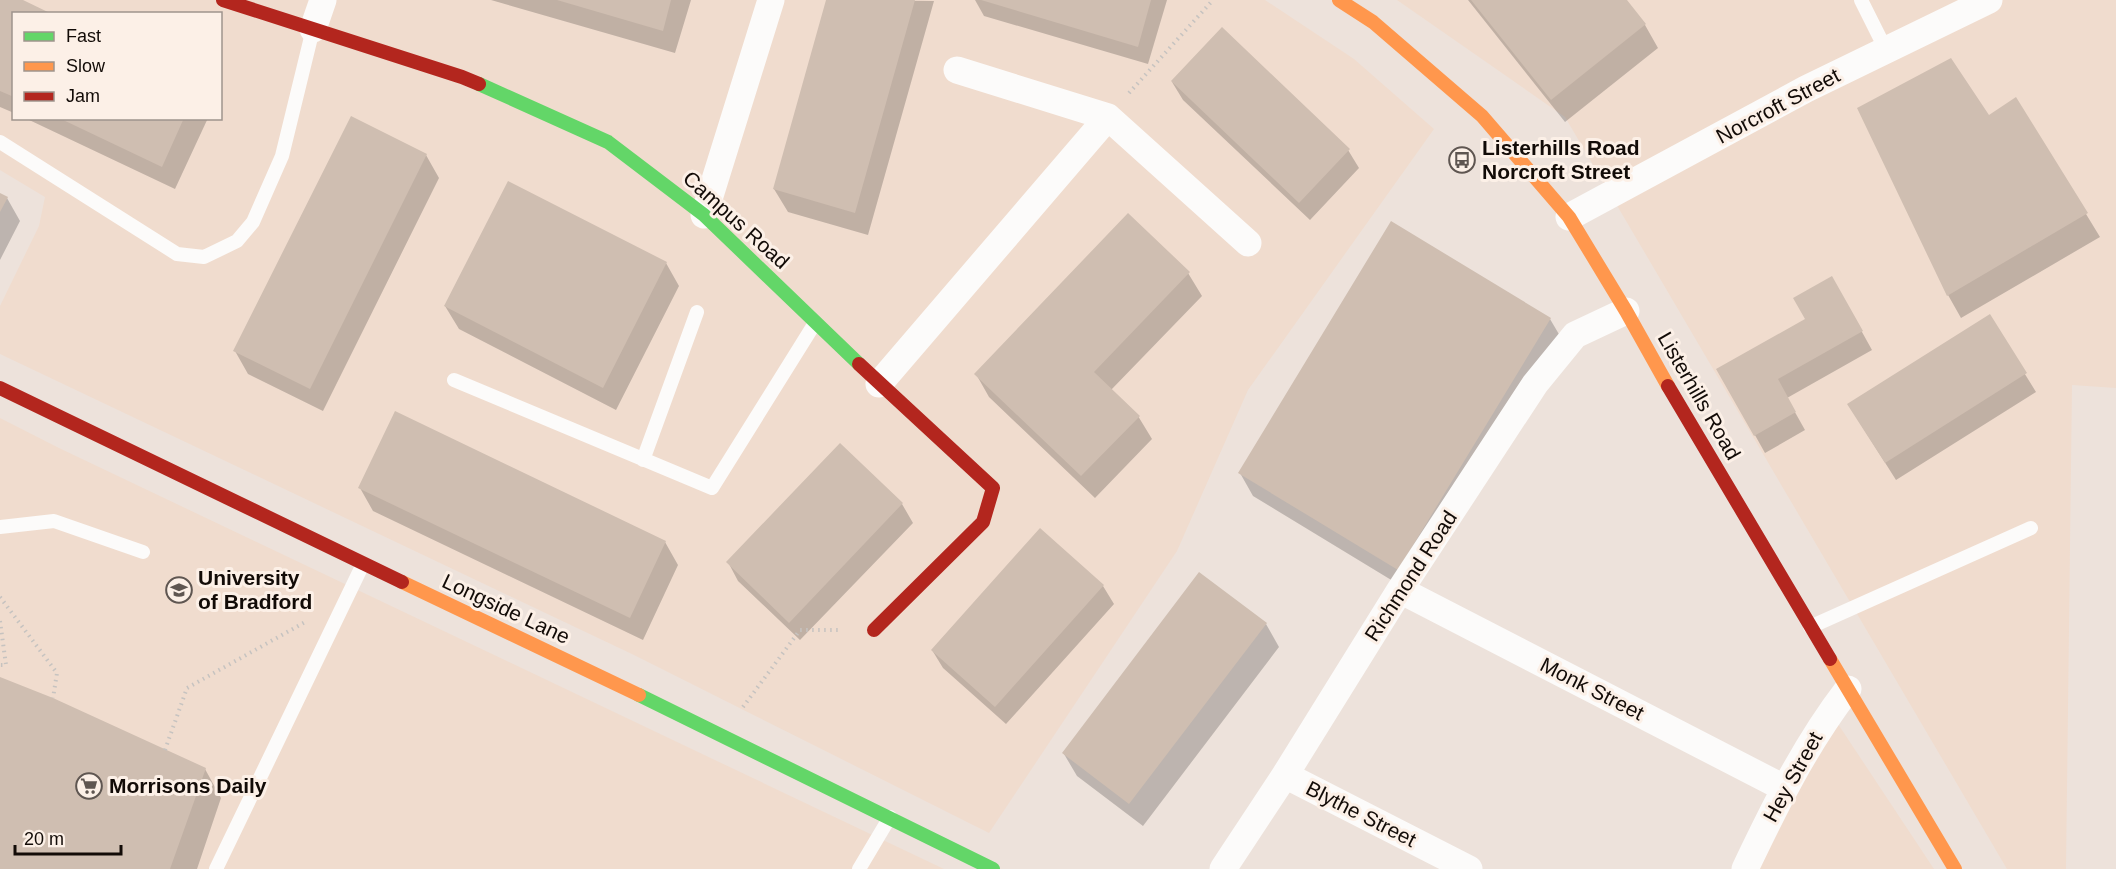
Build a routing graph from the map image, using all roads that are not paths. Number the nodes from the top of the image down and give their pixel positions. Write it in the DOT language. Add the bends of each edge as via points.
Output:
graph roads {
  1 [pos="223,0"];
  2 [pos="324,0"];
  3 [pos="771,0"];
  4 [pos="1339,0"];
  5 [pos="1861,0"];
  6 [pos="1989,0"];
  7 [pos="313,29"];
  8 [pos="1886,50"];
  9 [pos="957,70"];
  10 [pos="1108,117"];
  11 [pos="0,142"];
  12 [pos="704,214"];
  13 [pos="1569,217"];
  14 [pos="1248,243"];
  15 [pos="1626,311"];
  16 [pos="698,312"];
  17 [pos="815,323"];
  18 [pos="454,380"];
  19 [pos="879,384"];
  20 [pos="0,388"];
  21 [pos="643,459"];
  22 [pos="0,527"];
  23 [pos="2031,528"];
  24 [pos="143,552"];
  25 [pos="363,564"];
  26 [pos="1400,590"];
  27 [pos="1810,627"];
  28 [pos="874,630"];
  29 [pos="1848,689"];
  30 [pos="1285,775"];
  31 [pos="1784,788"];
  32 [pos="890,817"];
  33 [pos="216,869"];
  34 [pos="860,869"];
  35 [pos="993,869"];
  36 [pos="1223,869"];
  37 [pos="1469,869"];
  38 [pos="1745,869"];
  39 [pos="1955,869"];
  1 -- 7 [label="street, Campus Road"];
  2 -- 7 [label="street"];
  3 -- 12 [label="street"];
  4 -- 13 [label="street, Listerhills Road" via="1373,22 1482,116"];
  5 -- 8 [label="lane"];
  6 -- 8 [label="street, Norcroft Street"];
  7 -- 11 [label="lane" via="282,156 253,222 237,241 204,257 177,254"];
  7 -- 12 [label="street, Campus Road" via="462,77 608,142"];
  8 -- 13 [label="street, Norcroft Street"];
  9 -- 10 [label="street"];
  10 -- 14 [label="street"];
  10 -- 19 [label="street"];
  12 -- 17 [label="street, Campus Road"];
  13 -- 15 [label="street, Listerhills Road"];
  15 -- 26 [label="street, Richmond Road" via="1575,335 1535,384"];
  15 -- 27 [label="street, Listerhills Road"];
  16 -- 21 [label="lane"];
  17 -- 19 [label="street, Campus Road"];
  17 -- 21 [label="lane" via="712,488"];
  18 -- 21 [label="lane"];
  19 -- 28 [label="street, Campus Road" via="993,488 983,522"];
  20 -- 25 [label="street, Longside Lane"];
  22 -- 24 [label="lane" via="54,521"];
  23 -- 27 [label="lane"];
  25 -- 32 [label="street, Longside Lane"];
  25 -- 33 [label="lane"];
  26 -- 30 [label="street, Richmond Road"];
  26 -- 31 [label="street, Monk Street"];
  27 -- 29 [label="street, Listerhills Road"];
  29 -- 31 [label="street, Hey Street" via="1823,722"];
  29 -- 39 [label="street, Listerhills Road"];
  30 -- 36 [label="street, Richmond Road"];
  30 -- 37 [label="street, Blythe Street"];
  31 -- 38 [label="street, Hey Street"];
  32 -- 34 [label="lane"];
  32 -- 35 [label="street, Longside Lane"];
}
